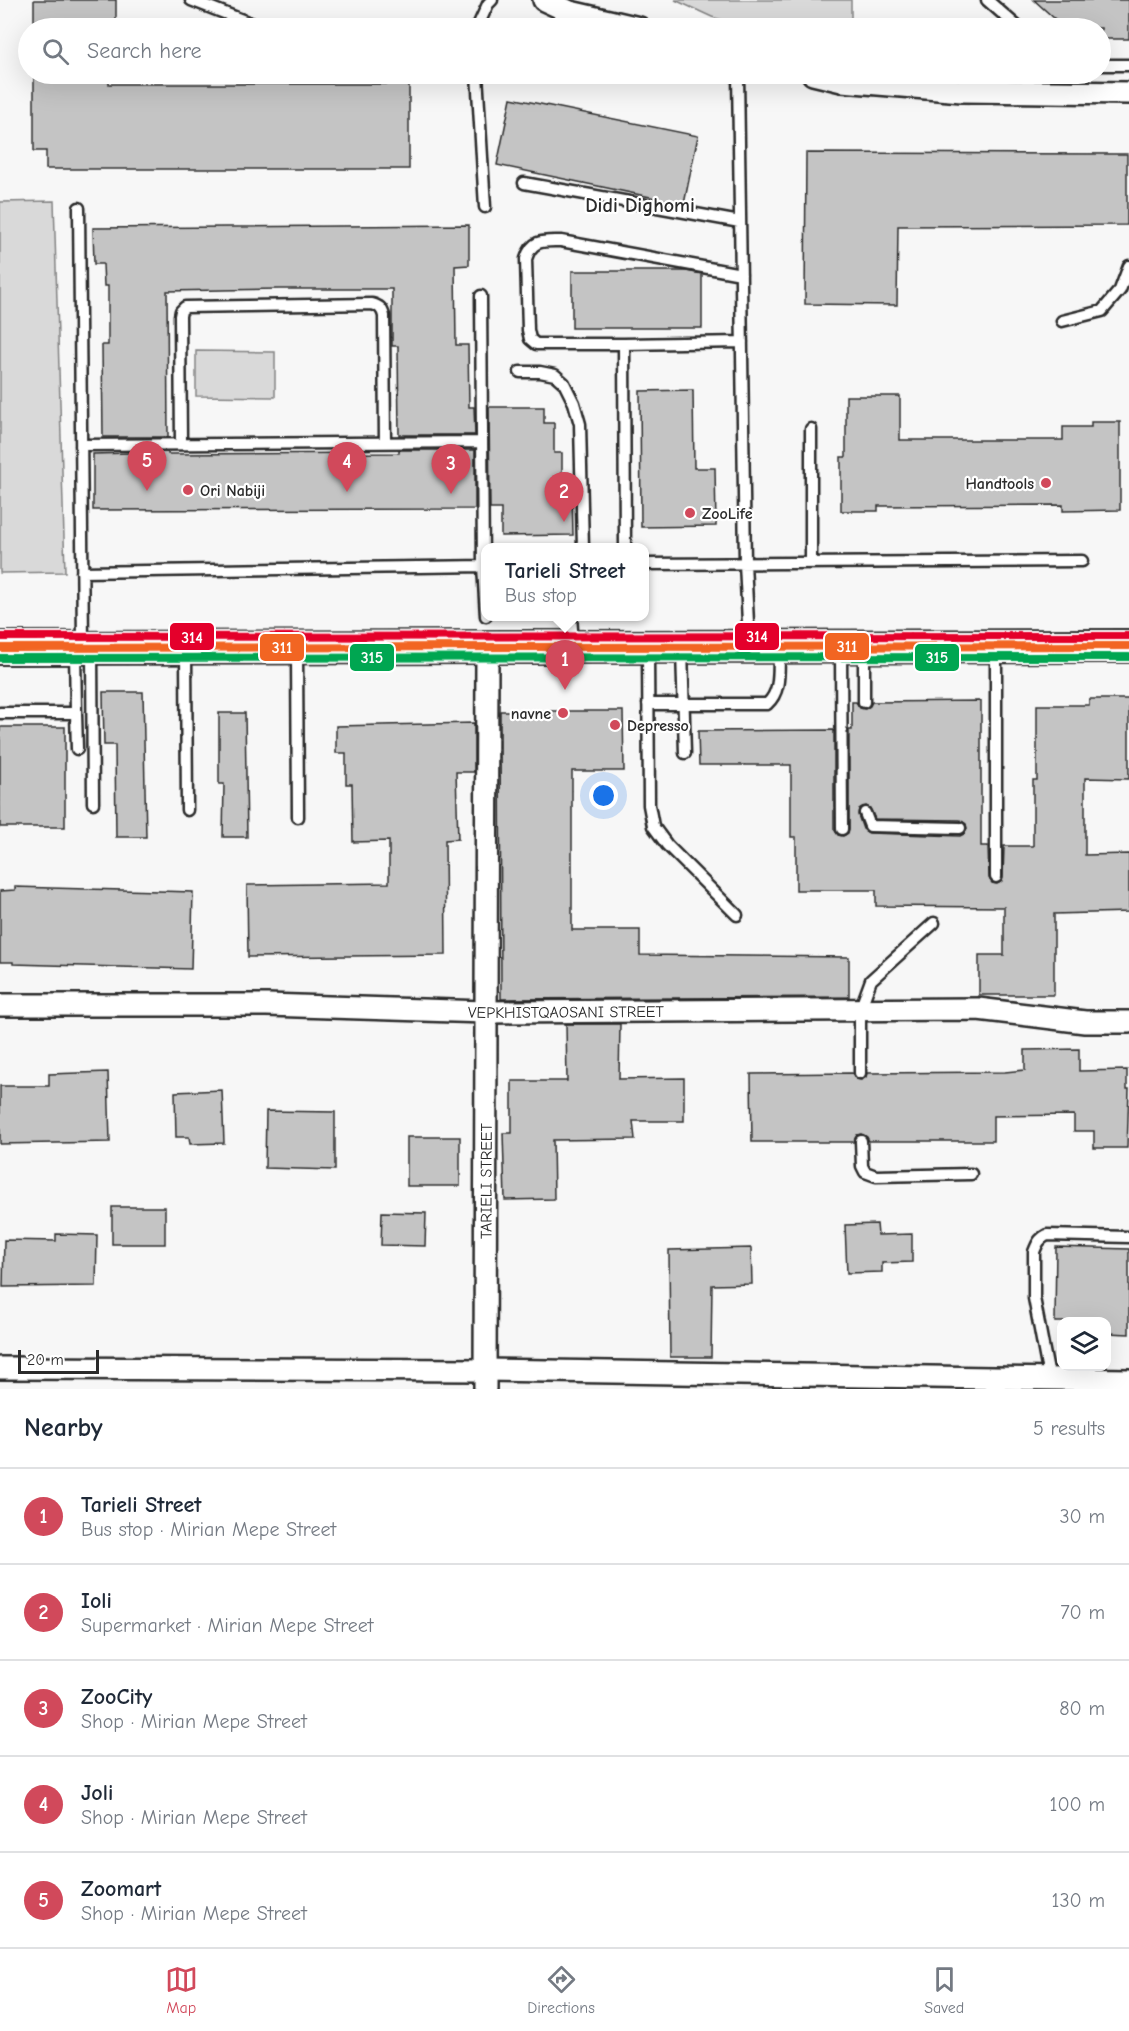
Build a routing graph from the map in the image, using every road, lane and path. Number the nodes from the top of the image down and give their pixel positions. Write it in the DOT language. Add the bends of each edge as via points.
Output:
graph roads {
  1 [pos="191,0"];
  2 [pos="492,0"];
  3 [pos="544,0"];
  4 [pos="987,0"];
  5 [pos="237,18"];
  6 [pos="482,18"];
  7 [pos="596,18"];
  8 [pos="1008,18"];
  9 [pos="1111,65"];
  10 [pos="1129,65"];
  11 [pos="478,84"];
  12 [pos="738,84"];
  13 [pos="878,84"];
  14 [pos="1129,93"];
  15 [pos="524,183"];
  16 [pos="485,207"];
  17 [pos="79,208"];
  18 [pos="740,222"];
  19 [pos="1129,266"];
  20 [pos="741,274"];
  21 [pos="481,296"];
  22 [pos="1062,321"];
  23 [pos="742,342"];
  24 [pos="624,344"];
  25 [pos="520,372"];
  26 [pos="812,429"];
  27 [pos="385,442"];
  28 [pos="482,442"];
  29 [pos="181,444"];
  30 [pos="81,445"];
  31 [pos="484,543"];
  32 [pos="583,543"];
  33 [pos="625,543"];
  34 [pos="1082,561"];
  35 [pos="812,562"];
  36 [pos="745,563"];
  37 [pos="649,564"];
  38 [pos="481,566"];
  39 [pos="82,572"];
  40 [pos="486,626"];
  41 [pos="572,632"];
  42 [pos="1129,645"];
  43 [pos="648,646"];
  44 [pos="682,646"];
  45 [pos="764,646"];
  46 [pos="853,646"];
  47 [pos="996,646"];
  48 [pos="297,647"];
  49 [pos="0,648"];
  50 [pos="83,648"];
  51 [pos="186,648"];
  52 [pos="864,702"];
  53 [pos="648,704"];
  54 [pos="684,704"];
  55 [pos="0,713"];
  56 [pos="76,713"];
  57 [pos="77,749"];
  58 [pos="685,753"];
  59 [pos="93,803"];
  60 [pos="188,810"];
  61 [pos="866,813"];
  62 [pos="298,817"];
  63 [pos="960,828"];
  64 [pos="842,829"];
  65 [pos="996,877"];
  66 [pos="737,915"];
  67 [pos="934,923"];
  68 [pos="0,1005"];
  69 [pos="860,1010"];
  70 [pos="485,1012"];
  71 [pos="1129,1022"];
  72 [pos="860,1073"];
  73 [pos="861,1142"];
  74 [pos="971,1174"];
  75 [pos="1129,1238"];
  76 [pos="0,1368"];
  77 [pos="1048,1377"];
  78 [pos="485,1380"];
  79 [pos="1129,1380"];
  1 -- 5 [label="lane"];
  2 -- 6 [label="lane"];
  3 -- 7 [label="street"];
  4 -- 8 [label="lane"];
  9 -- 10 [label="lane"];
  11 -- 16 [label="lane"];
  12 -- 18 [label="lane"];
  13 -- 14 [label="street" via="962,91"];
  15 -- 18 [label="lane"];
  17 -- 30 [label="lane"];
  18 -- 20 [label="lane"];
  19 -- 22 [label="lane" via="1119,290 1101,311"];
  20 -- 23 [label="lane"];
  20 -- 24 [label="lane" via="561,241 538,242 529,249 526,259 530,339 536,344"];
  21 -- 28 [label="lane"];
  23 -- 24 [label="lane"];
  23 -- 36 [label="lane"];
  24 -- 33 [label="lane"];
  25 -- 32 [label="lane" via="555,375 574,403 580,424"];
  26 -- 35 [label="lane"];
  27 -- 28 [label="lane"];
  27 -- 29 [label="lane"];
  27 -- 29 [label="lane" via="383,310 361,304 185,307 180,316"];
  28 -- 31 [label="lane"];
  29 -- 30 [label="lane"];
  30 -- 39 [label="lane"];
  34 -- 35 [label="lane"];
  35 -- 36 [label="lane"];
  36 -- 37 [label="lane"];
  36 -- 45 [label="lane"];
  38 -- 39 [label="lane"];
  39 -- 50 [label="lane"];
  40 -- 41 [label="main road"];
  40 -- 48 [label="main road"];
  40 -- 70 [label="street, TARIELI STREET"];
  41 -- 43 [label="main road"];
  42 -- 47 [label="main road"];
  43 -- 44 [label="main road"];
  43 -- 53 [label="lane"];
  44 -- 45 [label="main road"];
  44 -- 54 [label="lane"];
  45 -- 46 [label="main road"];
  45 -- 54 [label="lane" via="778,688 767,704"];
  46 -- 47 [label="main road"];
  46 -- 52 [label="lane"];
  46 -- 64 [label="lane"];
  47 -- 65 [label="lane"];
  48 -- 51 [label="main road"];
  48 -- 62 [label="lane"];
  49 -- 50 [label="main road"];
  50 -- 51 [label="main road"];
  50 -- 56 [label="lane"];
  50 -- 59 [label="lane"];
  51 -- 60 [label="lane"];
  53 -- 54 [label="lane"];
  53 -- 66 [label="lane" via="649,805 653,826"];
  54 -- 58 [label="lane"];
  55 -- 56 [label="lane"];
  56 -- 57 [label="lane"];
  61 -- 63 [label="lane" via="870,826"];
  67 -- 69 [label="lane" via="871,980"];
  68 -- 70 [label="street, VEPKHISTQAOSANI STREET" via="267,1005"];
  69 -- 70 [label="street, VEPKHISTQAOSANI STREET"];
  69 -- 71 [label="street, VEPKHISTQAOSANI STREET" via="978,1009 1085,1022"];
  69 -- 72 [label="lane"];
  70 -- 78 [label="street, TARIELI STREET"];
  73 -- 74 [label="lane" via="862,1166 865,1172 876,1176"];
  75 -- 77 [label="lane" via="1047,1235 1036,1245 1034,1298"];
  76 -- 78 [label="street"];
  77 -- 78 [label="street"];
  77 -- 79 [label="street"];
}
